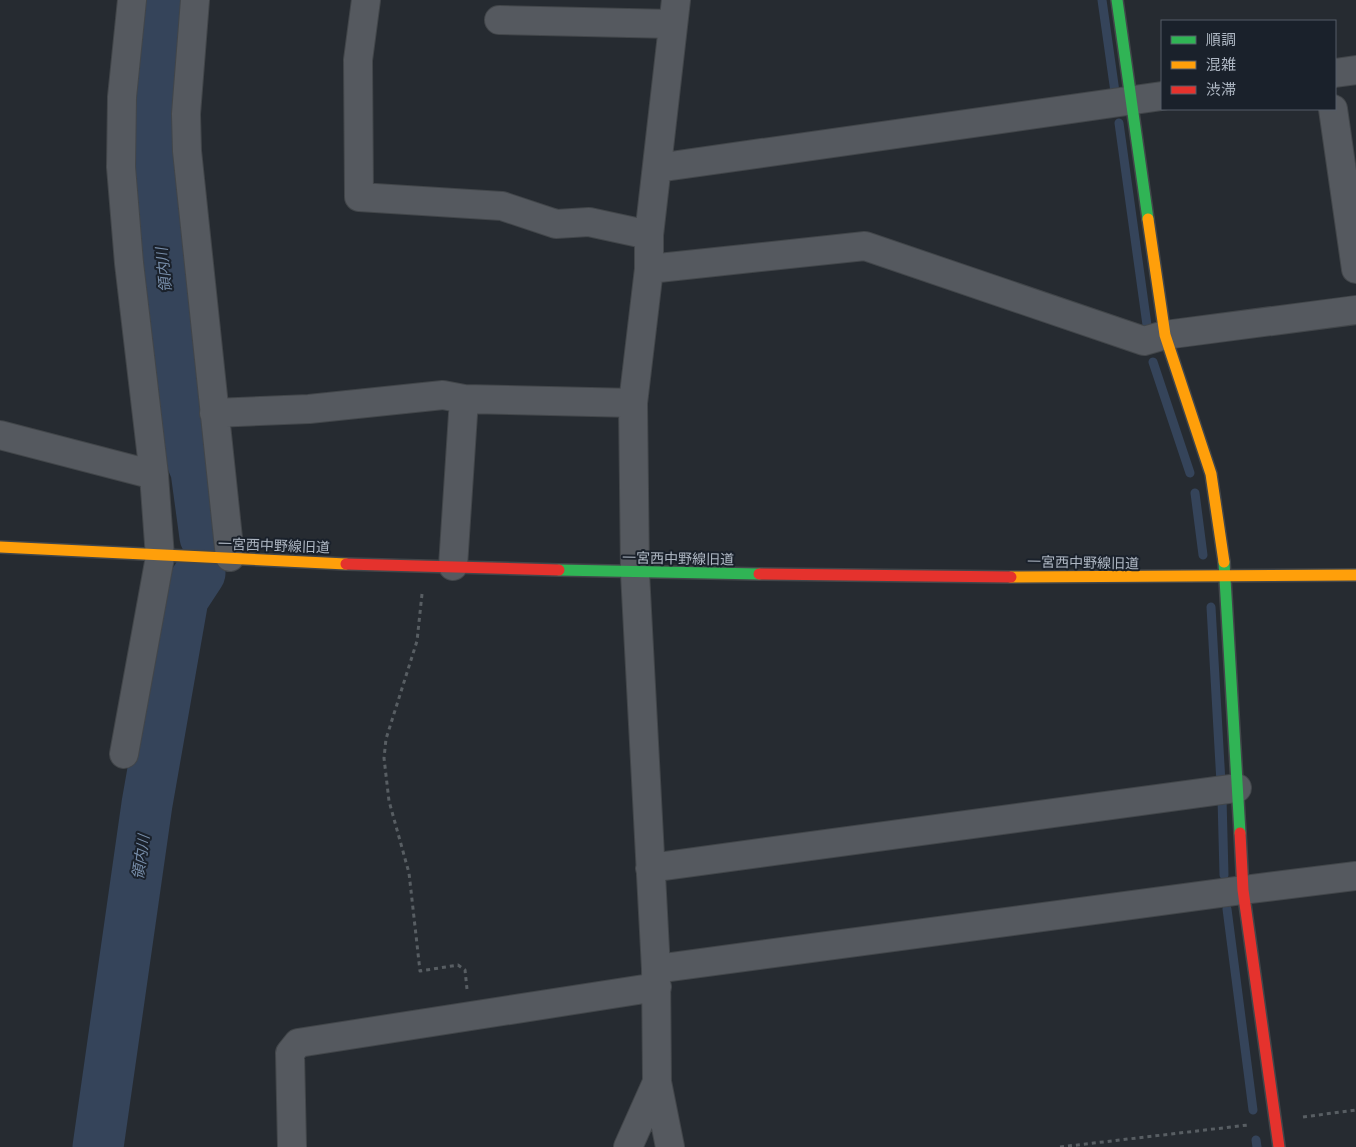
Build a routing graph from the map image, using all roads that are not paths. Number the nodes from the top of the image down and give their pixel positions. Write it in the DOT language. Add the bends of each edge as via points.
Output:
graph roads {
  1 [pos="132,0"];
  2 [pos="195,0"];
  3 [pos="366,0"];
  4 [pos="1117,0"];
  5 [pos="674,12"];
  6 [pos="499,20"];
  7 [pos="1356,70"];
  8 [pos="1336,72"];
  9 [pos="1161,96"];
  10 [pos="1132,100"];
  11 [pos="1333,110"];
  12 [pos="657,168"];
  13 [pos="649,235"];
  14 [pos="649,269"];
  15 [pos="1356,269"];
  16 [pos="1356,310"];
  17 [pos="1165,335"];
  18 [pos="464,399"];
  19 [pos="633,403"];
  20 [pos="214,413"];
  21 [pos="0,435"];
  22 [pos="154,475"];
  23 [pos="0,547"];
  24 [pos="160,557"];
  25 [pos="230,558"];
  26 [pos="453,566"];
  27 [pos="635,573"];
  28 [pos="1356,575"];
  29 [pos="1226,578"];
  30 [pos="124,754"];
  31 [pos="1237,788"];
  32 [pos="650,868"];
  33 [pos="1356,876"];
  34 [pos="1243,890"];
  35 [pos="656,978"];
  36 [pos="657,1082"];
  37 [pos="292,1147"];
  38 [pos="628,1147"];
  39 [pos="670,1147"];
  40 [pos="1279,1147"];
  1 -- 22 [label="street" via="122,97 121,167"];
  2 -- 20 [label="street" via="186,114 187,151"];
  3 -- 13 [label="street" via="358,60 358,197 502,206 556,224 589,222"];
  4 -- 10 [label="street"];
  5 -- 6 [label="street"];
  5 -- 12 [label="street"];
  7 -- 8 [label="street"];
  9 -- 10 [label="street"];
  10 -- 12 [label="street"];
  10 -- 17 [label="street"];
  11 -- 15 [label="street"];
  12 -- 13 [label="street"];
  13 -- 14 [label="street"];
  14 -- 17 [label="street" via="866,246 1144,341"];
  14 -- 19 [label="street"];
  16 -- 17 [label="street"];
  17 -- 29 [label="street" via="1211,474"];
  18 -- 19 [label="street"];
  18 -- 20 [label="street" via="443,395 309,409"];
  18 -- 26 [label="street"];
  19 -- 27 [label="street"];
  20 -- 25 [label="street"];
  21 -- 22 [label="street"];
  22 -- 24 [label="street"];
  23 -- 24 [label="street, 一宮西中野線旧道"];
  24 -- 25 [label="street, 一宮西中野線旧道"];
  24 -- 30 [label="street"];
  25 -- 26 [label="street, 一宮西中野線旧道"];
  26 -- 27 [label="street, 一宮西中野線旧道"];
  27 -- 29 [label="street, 一宮西中野線旧道"];
  27 -- 32 [label="street"];
  28 -- 29 [label="street, 一宮西中野線旧道"];
  29 -- 31 [label="street"];
  31 -- 32 [label="street"];
  31 -- 34 [label="street"];
  32 -- 35 [label="street"];
  33 -- 34 [label="street"];
  34 -- 35 [label="street"];
  34 -- 40 [label="street"];
  35 -- 36 [label="street"];
  35 -- 37 [label="street" via="471,1016 298,1043 290,1053"];
  36 -- 38 [label="street"];
  36 -- 39 [label="street"];
}
